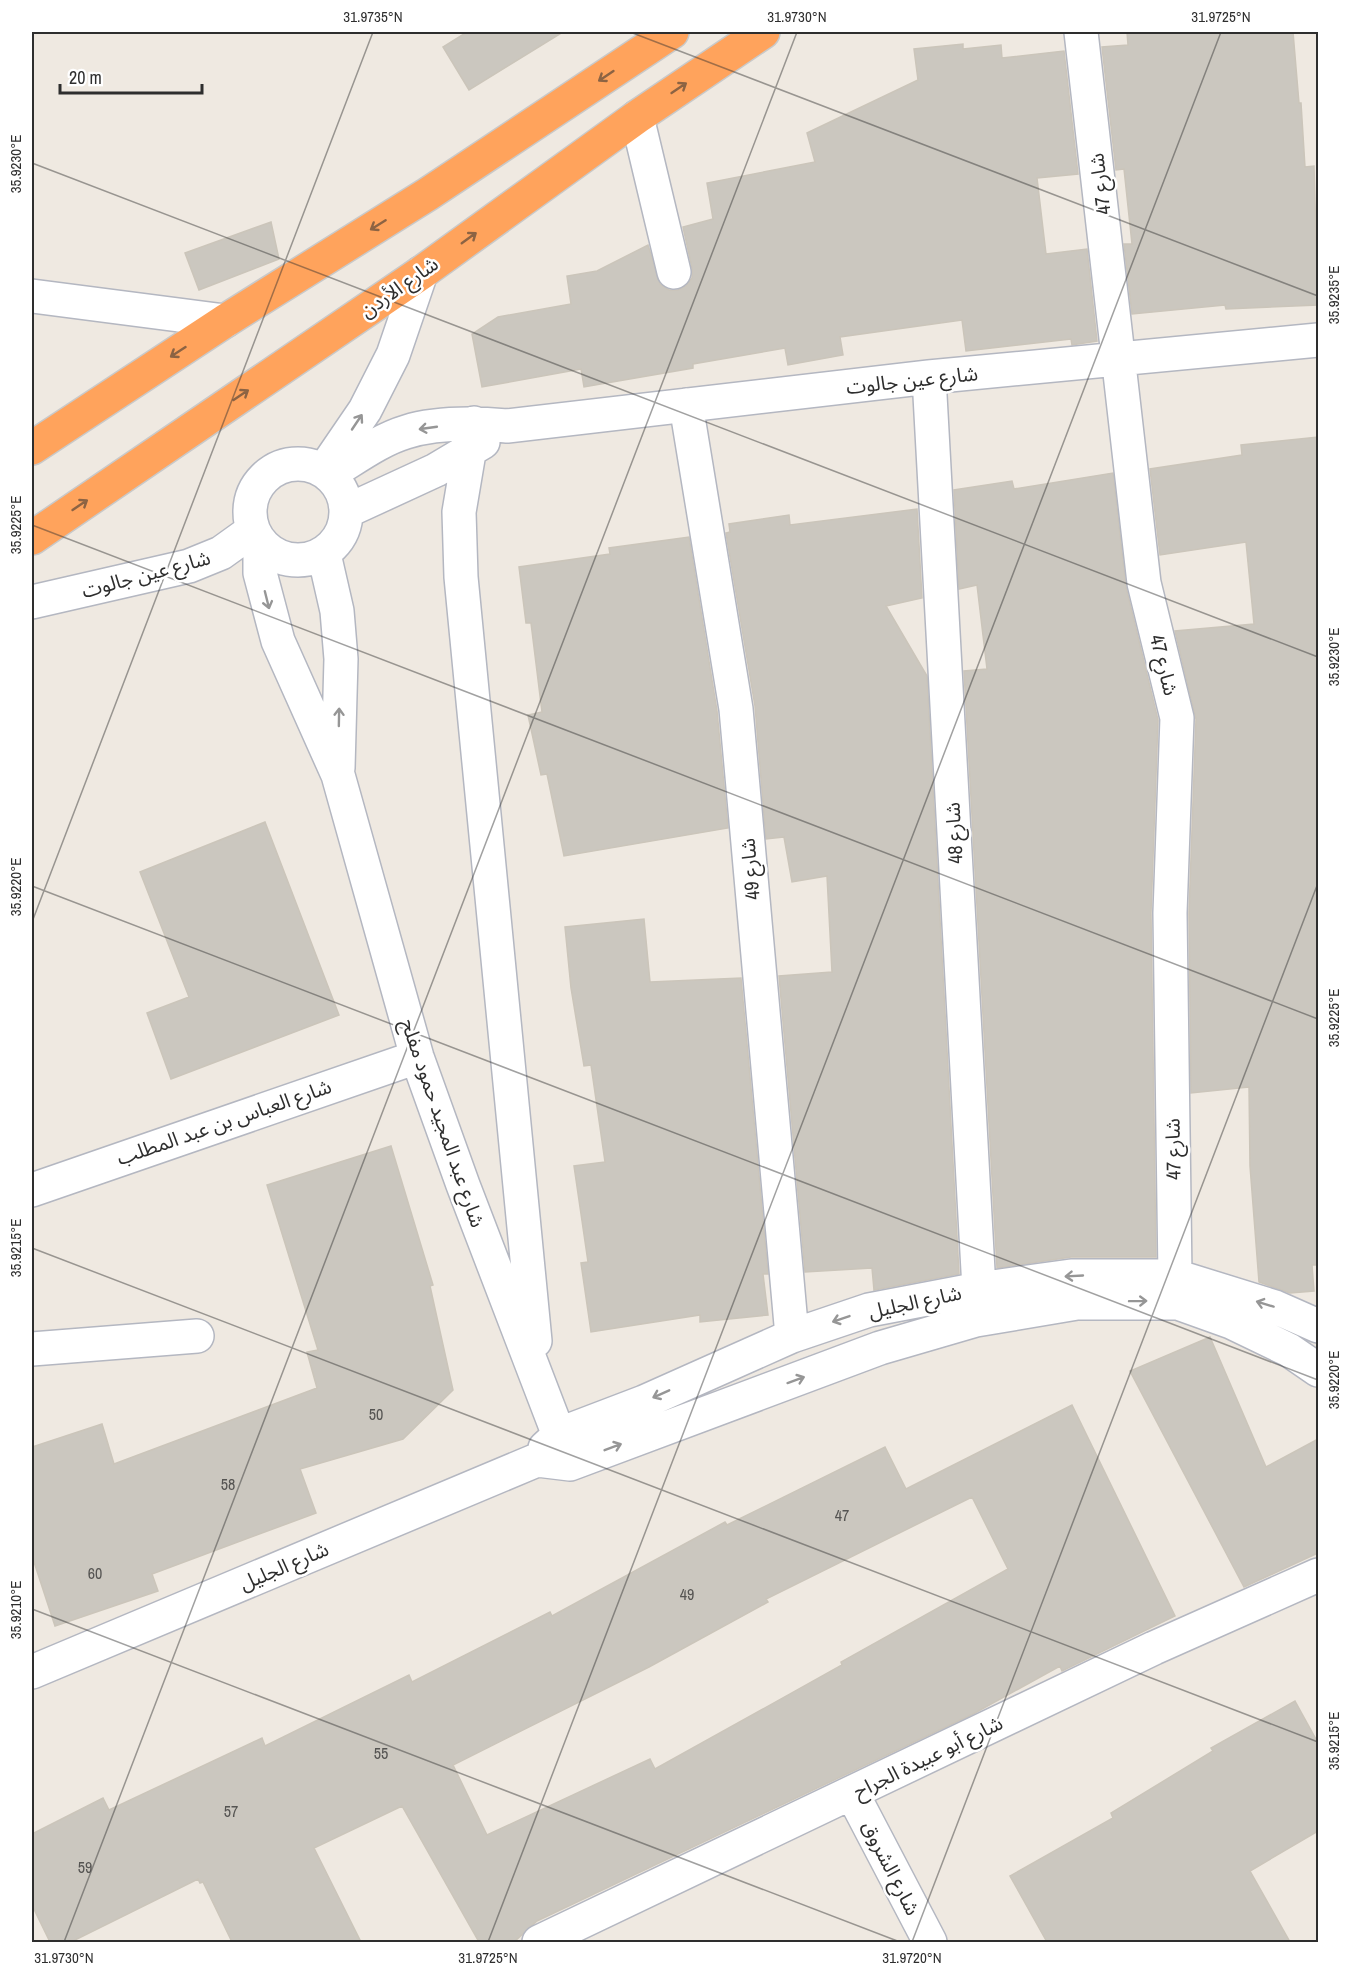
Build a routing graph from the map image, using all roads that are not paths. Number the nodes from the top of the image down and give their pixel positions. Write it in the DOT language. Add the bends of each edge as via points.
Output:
graph roads {
  1 [pos="672,32"];
  2 [pos="763,32"];
  3 [pos="1081,32"];
  4 [pos="636,117"];
  5 [pos="674,272"];
  6 [pos="422,273"];
  7 [pos="32,296"];
  8 [pos="225,321"];
  9 [pos="1318,340"];
  10 [pos="1117,360"];
  11 [pos="929,377"];
  12 [pos="686,405"];
  13 [pos="472,437"];
  14 [pos="32,448"];
  15 [pos="326,472"];
  16 [pos="347,511"];
  17 [pos="256,536"];
  18 [pos="32,538"];
  19 [pos="324,554"];
  20 [pos="32,602"];
  21 [pos="338,775"];
  22 [pos="417,1057"];
  23 [pos="32,1190"];
  24 [pos="979,1289"];
  25 [pos="1177,1289"];
  26 [pos="1318,1326"];
  27 [pos="196,1336"];
  28 [pos="792,1336"];
  29 [pos="32,1349"];
  30 [pos="1318,1370"];
  31 [pos="540,1385"];
  32 [pos="565,1449"];
  33 [pos="1318,1575"];
  34 [pos="32,1672"];
  35 [pos="852,1793"];
  36 [pos="539,1942"];
  37 [pos="930,1942"];
  1 -- 8 [label="highway, one-way" via="428,194"];
  4 -- 2 [label="highway, شارع الأردن, one-way"];
  3 -- 10 [label="street, شارع 47"];
  4 -- 5 [label="street"];
  6 -- 4 [label="highway, شارع الأردن, one-way"];
  15 -- 6 [label="street, one-way" via="393,355"];
  18 -- 6 [label="highway, شارع الأردن, one-way"];
  7 -- 8 [label="street"];
  8 -- 14 [label="highway, one-way"];
  9 -- 10 [label="street, شارع عين جالوت"];
  10 -- 11 [label="street, شارع عين جالوت"];
  10 -- 25 [label="street, شارع 47" via="1143,583 1177,718 1170,913"];
  11 -- 12 [label="street, شارع عين جالوت"];
  11 -- 24 [label="street, شارع 48"];
  12 -- 13 [label="street, شارع عين جالوت" via="507,426"];
  12 -- 28 [label="street, شارع 49" via="736,709"];
  13 -- 15 [label="street, شارع عين جالوت, one-way" via="406,432"];
  13 -- 16 [label="street, شارع عين جالوت"];
  13 -- 31 [label="street" via="459,512 461,577"];
  15 -- 16 [label="street" via="345,497"];
  15 -- 17 [label="street" via="307,464 290,464 261,481 252,496 249,513"];
  16 -- 19 [label="street" via="336,543"];
  17 -- 19 [label="street" via="273,554 289,560 307,560"];
  17 -- 20 [label="street, شارع عين جالوت" via="189,566"];
  17 -- 21 [label="street, شارع عبد المجيد حمود مفلح, one-way" via="260,573 278,641"];
  21 -- 19 [label="street, شارع عبد المجيد حمود مفلح, one-way" via="341,659 337,611"];
  21 -- 22 [label="street, شارع عبد المجيد حمود مفلح"];
  22 -- 23 [label="street, شارع العباس بن عبد المطلب"];
  22 -- 31 [label="street, شارع عبد المجيد حمود مفلح"];
  25 -- 24 [label="street, شارع الجليل, one-way" via="1071,1276"];
  24 -- 28 [label="street, شارع الجليل, one-way" via="869,1310"];
  26 -- 25 [label="street, شارع الجليل, one-way" via="1275,1307"];
  25 -- 30 [label="street, شارع الجليل"];
  32 -- 25 [label="street, شارع الجليل, one-way" via="976,1320"];
  27 -- 29 [label="street"];
  28 -- 32 [label="street, شارع الجليل, one-way" via="644,1402"];
  31 -- 32 [label="street, شارع عبد المجيد حمود مفلح"];
  32 -- 34 [label="street, شارع الجليل"];
  33 -- 35 [label="street, شارع أبو عبيدة الجراح" via="1154,1648"];
  35 -- 36 [label="street, شارع أبو عبيدة الجراح"];
  35 -- 37 [label="street, شارع الشروق"];
}
